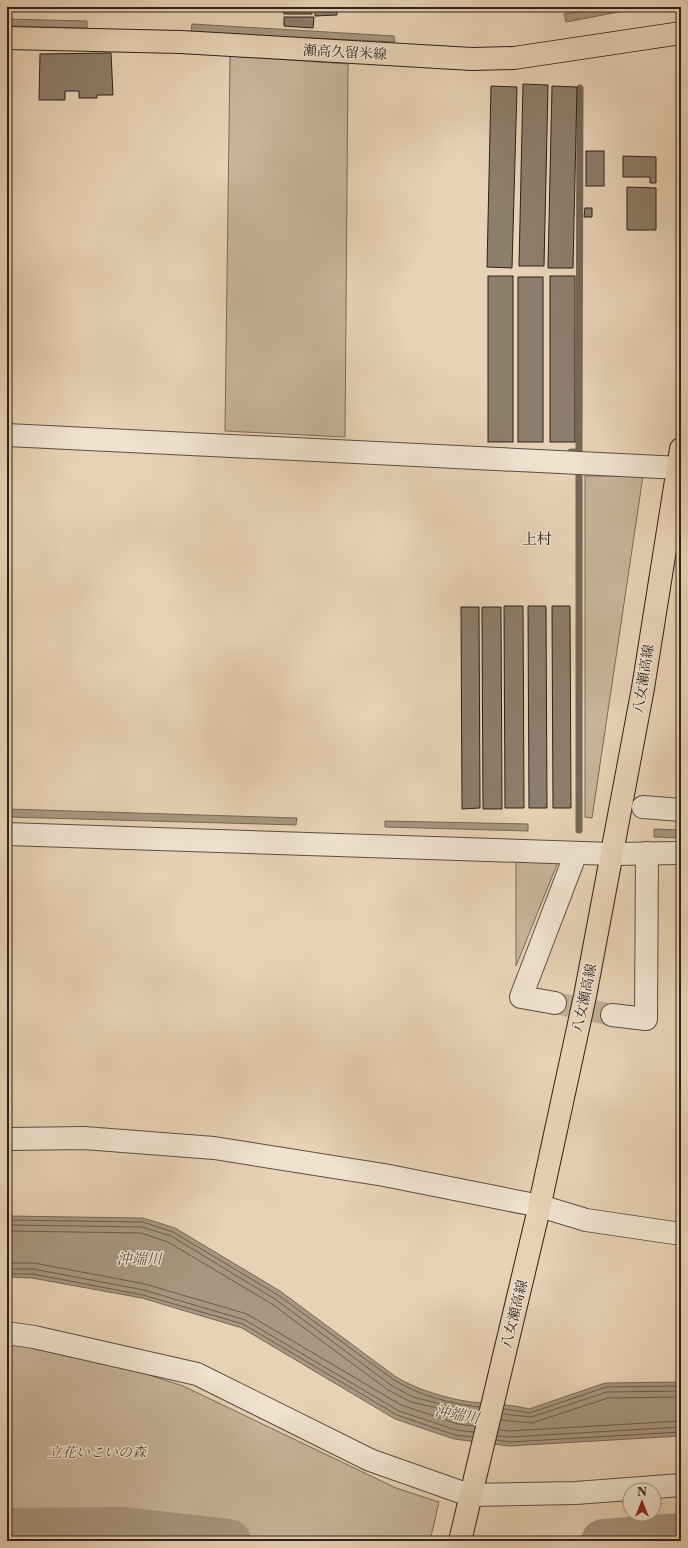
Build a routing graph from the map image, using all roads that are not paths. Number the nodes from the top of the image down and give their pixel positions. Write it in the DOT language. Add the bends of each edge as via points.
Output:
graph roads {
  1 [pos="681,33"];
  2 [pos="7,38"];
  3 [pos="7,435"];
  4 [pos="680,461"];
  5 [pos="643,807"];
  6 [pos="681,810"];
  7 [pos="7,834"];
  8 [pos="576,853"];
  9 [pos="681,853"];
  10 [pos="612,854"];
  11 [pos="647,854"];
  12 [pos="555,1003"];
  13 [pos="612,1015"];
  14 [pos="7,1139"];
  15 [pos="539,1210"];
  16 [pos="681,1234"];
  17 [pos="7,1333"];
  18 [pos="681,1485"];
  19 [pos="471,1490"];
  20 [pos="461,1533"];
  1 -- 2 [label="main road, 瀬高久留米線" via="514,58 472,59 181,42"];
  3 -- 4 [label="street"];
  4 -- 10 [label="main road, 八女瀬高線"];
  5 -- 6 [label="street"];
  7 -- 8 [label="street"];
  8 -- 10 [label="street"];
  8 -- 12 [label="street" via="521,997"];
  9 -- 11 [label="street"];
  10 -- 11 [label="street"];
  10 -- 15 [label="main road, 八女瀬高線" via="585,996"];
  11 -- 13 [label="street" via="646,1019"];
  14 -- 15 [label="street" via="84,1138 214,1148 384,1175"];
  15 -- 16 [label="street" via="586,1220"];
  15 -- 19 [label="main road, 八女瀬高線"];
  17 -- 19 [label="street" via="196,1374 370,1460"];
  18 -- 19 [label="street" via="576,1493"];
  19 -- 20 [label="main road, 八女瀬高線"];
}
